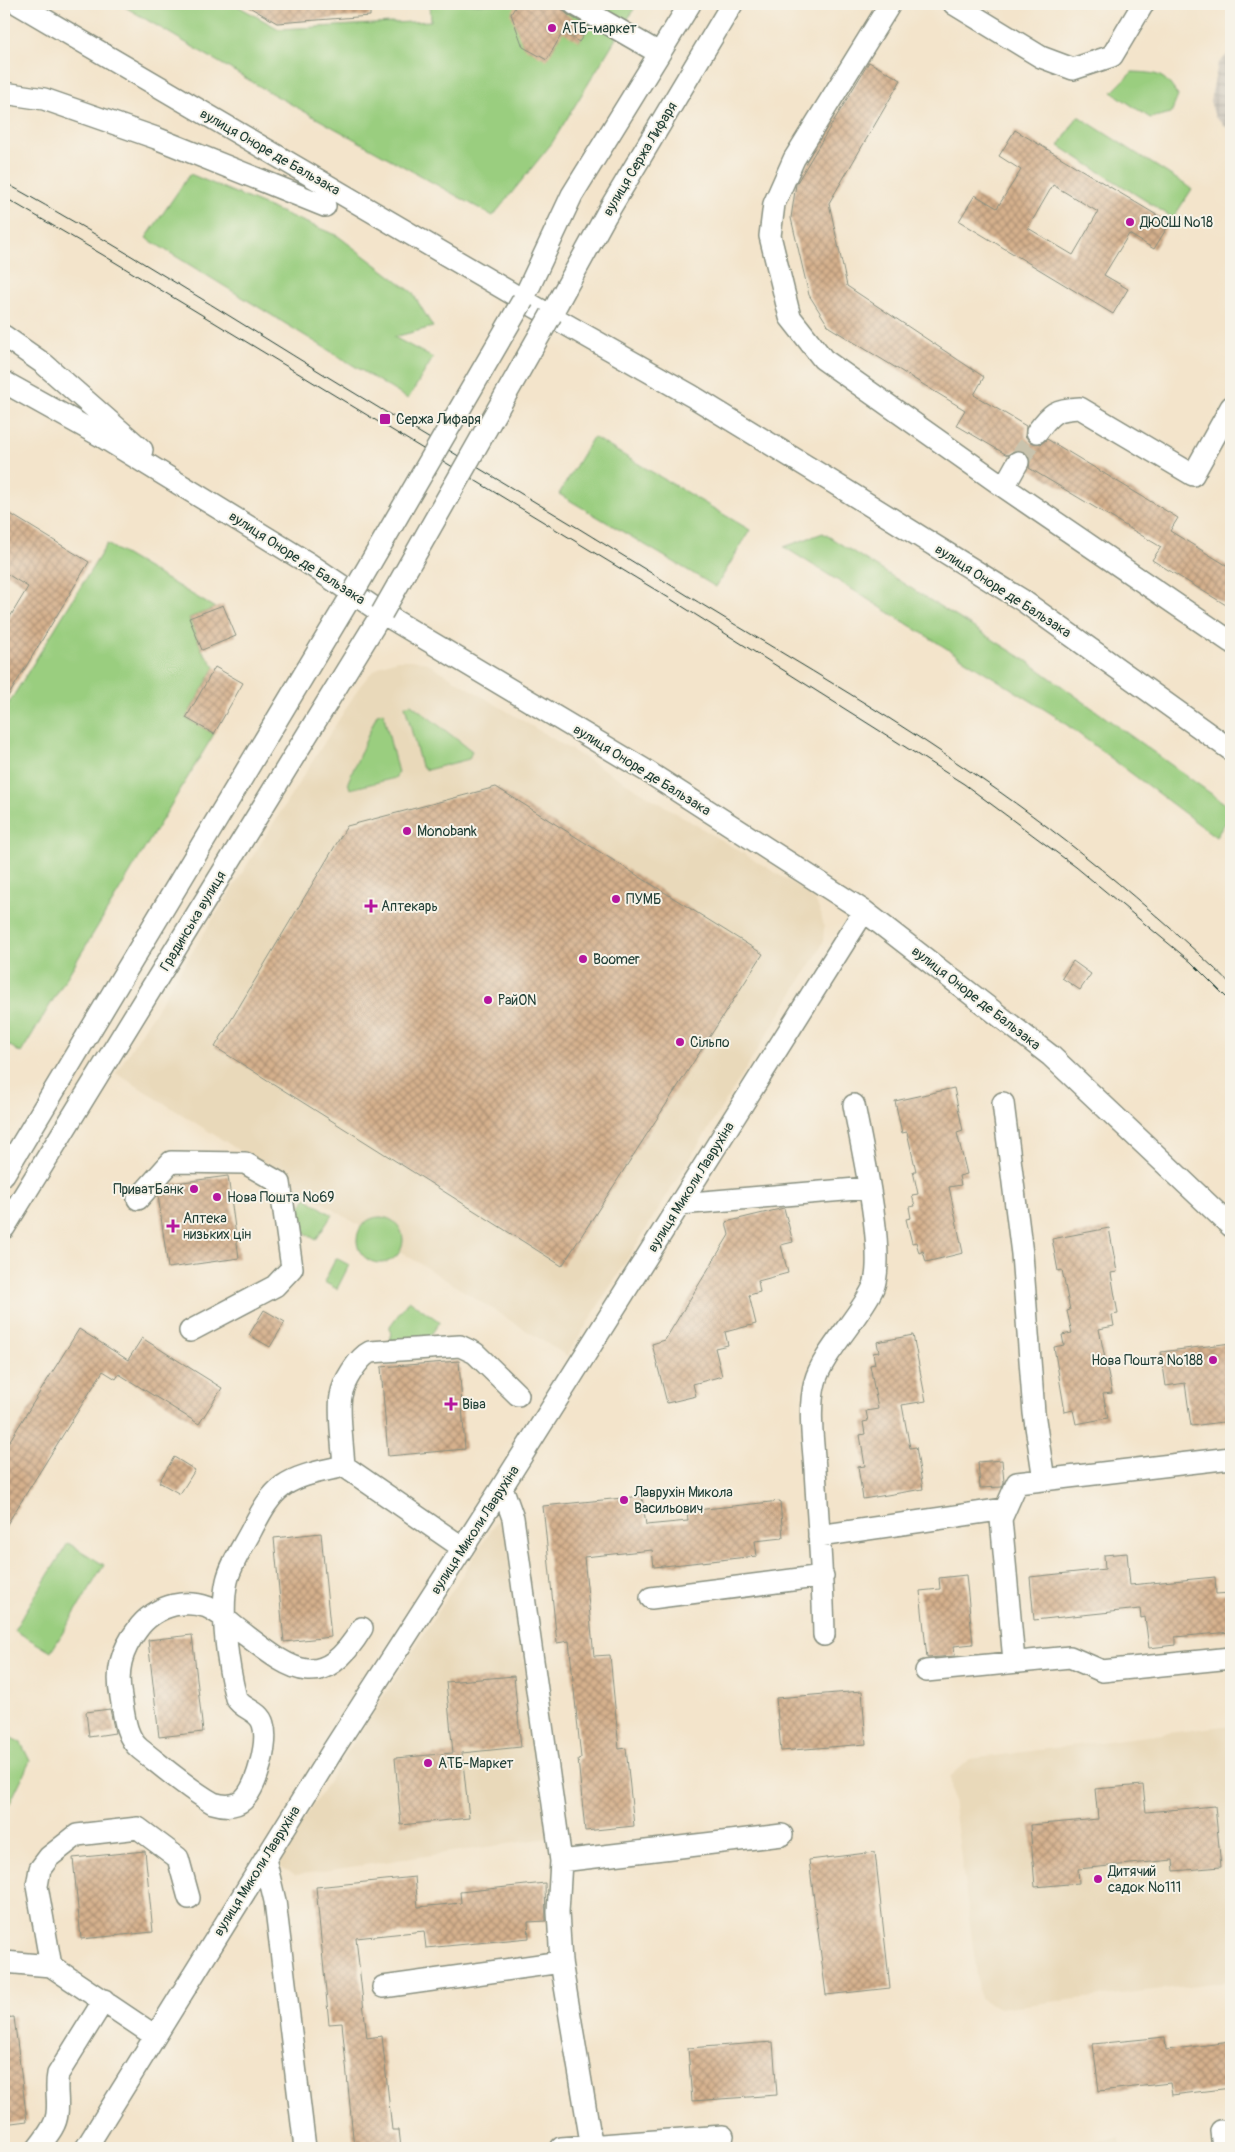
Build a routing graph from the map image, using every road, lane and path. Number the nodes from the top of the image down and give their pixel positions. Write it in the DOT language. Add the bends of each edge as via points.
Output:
graph roads {
  1 [pos="574,4"];
  2 [pos="690,4"];
  3 [pos="732,4"];
  4 [pos="890,4"];
  5 [pos="954,4"];
  6 [pos="1143,4"];
  7 [pos="25,5"];
  8 [pos="659,53"];
  9 [pos="4,93"];
  10 [pos="326,206"];
  11 [pos="523,300"];
  12 [pos="551,315"];
  13 [pos="4,336"];
  14 [pos="4,382"];
  15 [pos="1231,407"];
  16 [pos="1037,432"];
  17 [pos="1018,462"];
  18 [pos="1004,487"];
  19 [pos="186,488"];
  20 [pos="353,593"];
  21 [pos="382,613"];
  22 [pos="1231,642"];
  23 [pos="1231,750"];
  24 [pos="864,912"];
  25 [pos="1003,1103"];
  26 [pos="854,1105"];
  27 [pos="4,1173"];
  28 [pos="868,1188"];
  29 [pos="138,1199"];
  30 [pos="680,1204"];
  31 [pos="1231,1226"];
  32 [pos="4,1228"];
  33 [pos="190,1331"];
  34 [pos="518,1394"];
  35 [pos="1231,1458"];
  36 [pos="344,1466"];
  37 [pos="1044,1480"];
  38 [pos="502,1487"];
  39 [pos="1005,1509"];
  40 [pos="819,1536"];
  41 [pos="463,1548"];
  42 [pos="823,1576"];
  43 [pos="651,1598"];
  44 [pos="224,1618"];
  45 [pos="362,1628"];
  46 [pos="824,1635"];
  47 [pos="1231,1658"];
  48 [pos="1014,1661"];
  49 [pos="926,1671"];
  50 [pos="782,1835"];
  51 [pos="265,1859"];
  52 [pos="560,1861"];
  53 [pos="190,1898"];
  54 [pos="4,1962"];
  55 [pos="561,1962"];
  56 [pos="51,1966"];
  57 [pos="383,1987"];
  58 [pos="104,2000"];
  59 [pos="156,2036"];
  60 [pos="722,2136"];
  61 [pos="592,2146"];
  62 [pos="38,2148"];
  63 [pos="86,2148"];
  64 [pos="305,2148"];
  65 [pos="561,2148"];
  1 -- 8 [label="street"];
  2 -- 8 [label="street"];
  3 -- 12 [label="street, вулиця Сержа Лифаря" via="606,215"];
  4 -- 18 [label="street" via="794,159 774,204 770,236 790,317 824,359"];
  5 -- 6 [label="street" via="1042,57 1073,68 1112,56"];
  7 -- 11 [label="street, вулиця Оноре де Бальзака"];
  8 -- 11 [label="street" via="572,195"];
  9 -- 10 [label="street" via="44,99 156,138"];
  11 -- 12 [label="street, вулиця Оноре де Бальзака"];
  11 -- 20 [label="street, bridge"];
  12 -- 21 [label="street, вулиця Сержа Лифаря, bridge"];
  12 -- 23 [label="street, вулиця Оноре де Бальзака" via="692,396 1014,595"];
  13 -- 19 [label="street" via="44,364"];
  14 -- 19 [label="street, вулиця Оноре де Бальзака"];
  15 -- 16 [label="street" via="1193,474 1080,408 1063,408 1049,415"];
  17 -- 18 [label="street"];
  18 -- 22 [label="street"];
  19 -- 20 [label="street, вулиця Оноре де Бальзака"];
  20 -- 21 [label="street, вулиця Оноре де Бальзака"];
  20 -- 27 [label="street"];
  21 -- 24 [label="street, вулиця Оноре де Бальзака" via="645,770"];
  21 -- 32 [label="street, Градинська вулиця"];
  24 -- 30 [label="street, вулиця Миколи Лаврухіна"];
  24 -- 31 [label="street, вулиця Оноре де Бальзака" via="1051,1056"];
  25 -- 37 [label="street" via="1022,1254 1034,1413"];
  26 -- 28 [label="street"];
  28 -- 30 [label="street"];
  28 -- 40 [label="street" via="877,1241 878,1264 873,1288 823,1363 815,1381 812,1411"];
  29 -- 33 [label="street" via="171,1162 245,1163 280,1183 292,1268 275,1286"];
  30 -- 38 [label="street, вулиця Миколи Лаврухіна"];
  34 -- 36 [label="street" via="475,1353 460,1346 370,1352 361,1358 340,1396"];
  35 -- 37 [label="street"];
  36 -- 41 [label="street"];
  36 -- 44 [label="street" via="310,1474 283,1486 267,1502 227,1580"];
  37 -- 39 [label="street" via="1017,1483"];
  38 -- 41 [label="street, вулиця Миколи Лаврухіна"];
  38 -- 52 [label="street" via="513,1518"];
  39 -- 40 [label="street"];
  39 -- 48 [label="street" via="1001,1519"];
  40 -- 42 [label="street"];
  41 -- 51 [label="street, вулиця Миколи Лаврухіна"];
  42 -- 43 [label="street"];
  42 -- 46 [label="street"];
  44 -- 44 [label="street" via="236,1698 257,1713 264,1732 263,1753 252,1788 242,1800 225,1806 208,1800 131,1740 118,1685 120,1658 126,1643 142,1622 153,1615 166,1607 189,1603 209,1608"];
  44 -- 45 [label="street" via="283,1663 301,1670 332,1665 344,1655"];
  47 -- 48 [label="street" via="1102,1671 1070,1657"];
  48 -- 49 [label="street"];
  50 -- 52 [label="street"];
  51 -- 59 [label="street, вулиця Миколи Лаврухіна"];
  51 -- 64 [label="street" via="275,1901"];
  52 -- 55 [label="street" via="558,1912"];
  53 -- 56 [label="street" via="178,1858 138,1828 77,1835 49,1857 40,1869 37,1886"];
  54 -- 56 [label="street"];
  55 -- 57 [label="street"];
  55 -- 61 [label="street"];
  56 -- 58 [label="street"];
  58 -- 59 [label="street"];
  58 -- 62 [label="street" via="58,2074 57,2114 50,2132"];
  59 -- 63 [label="street, вулиця Миколи Лаврухіна"];
  60 -- 61 [label="street"];
  61 -- 65 [label="street"];
}
